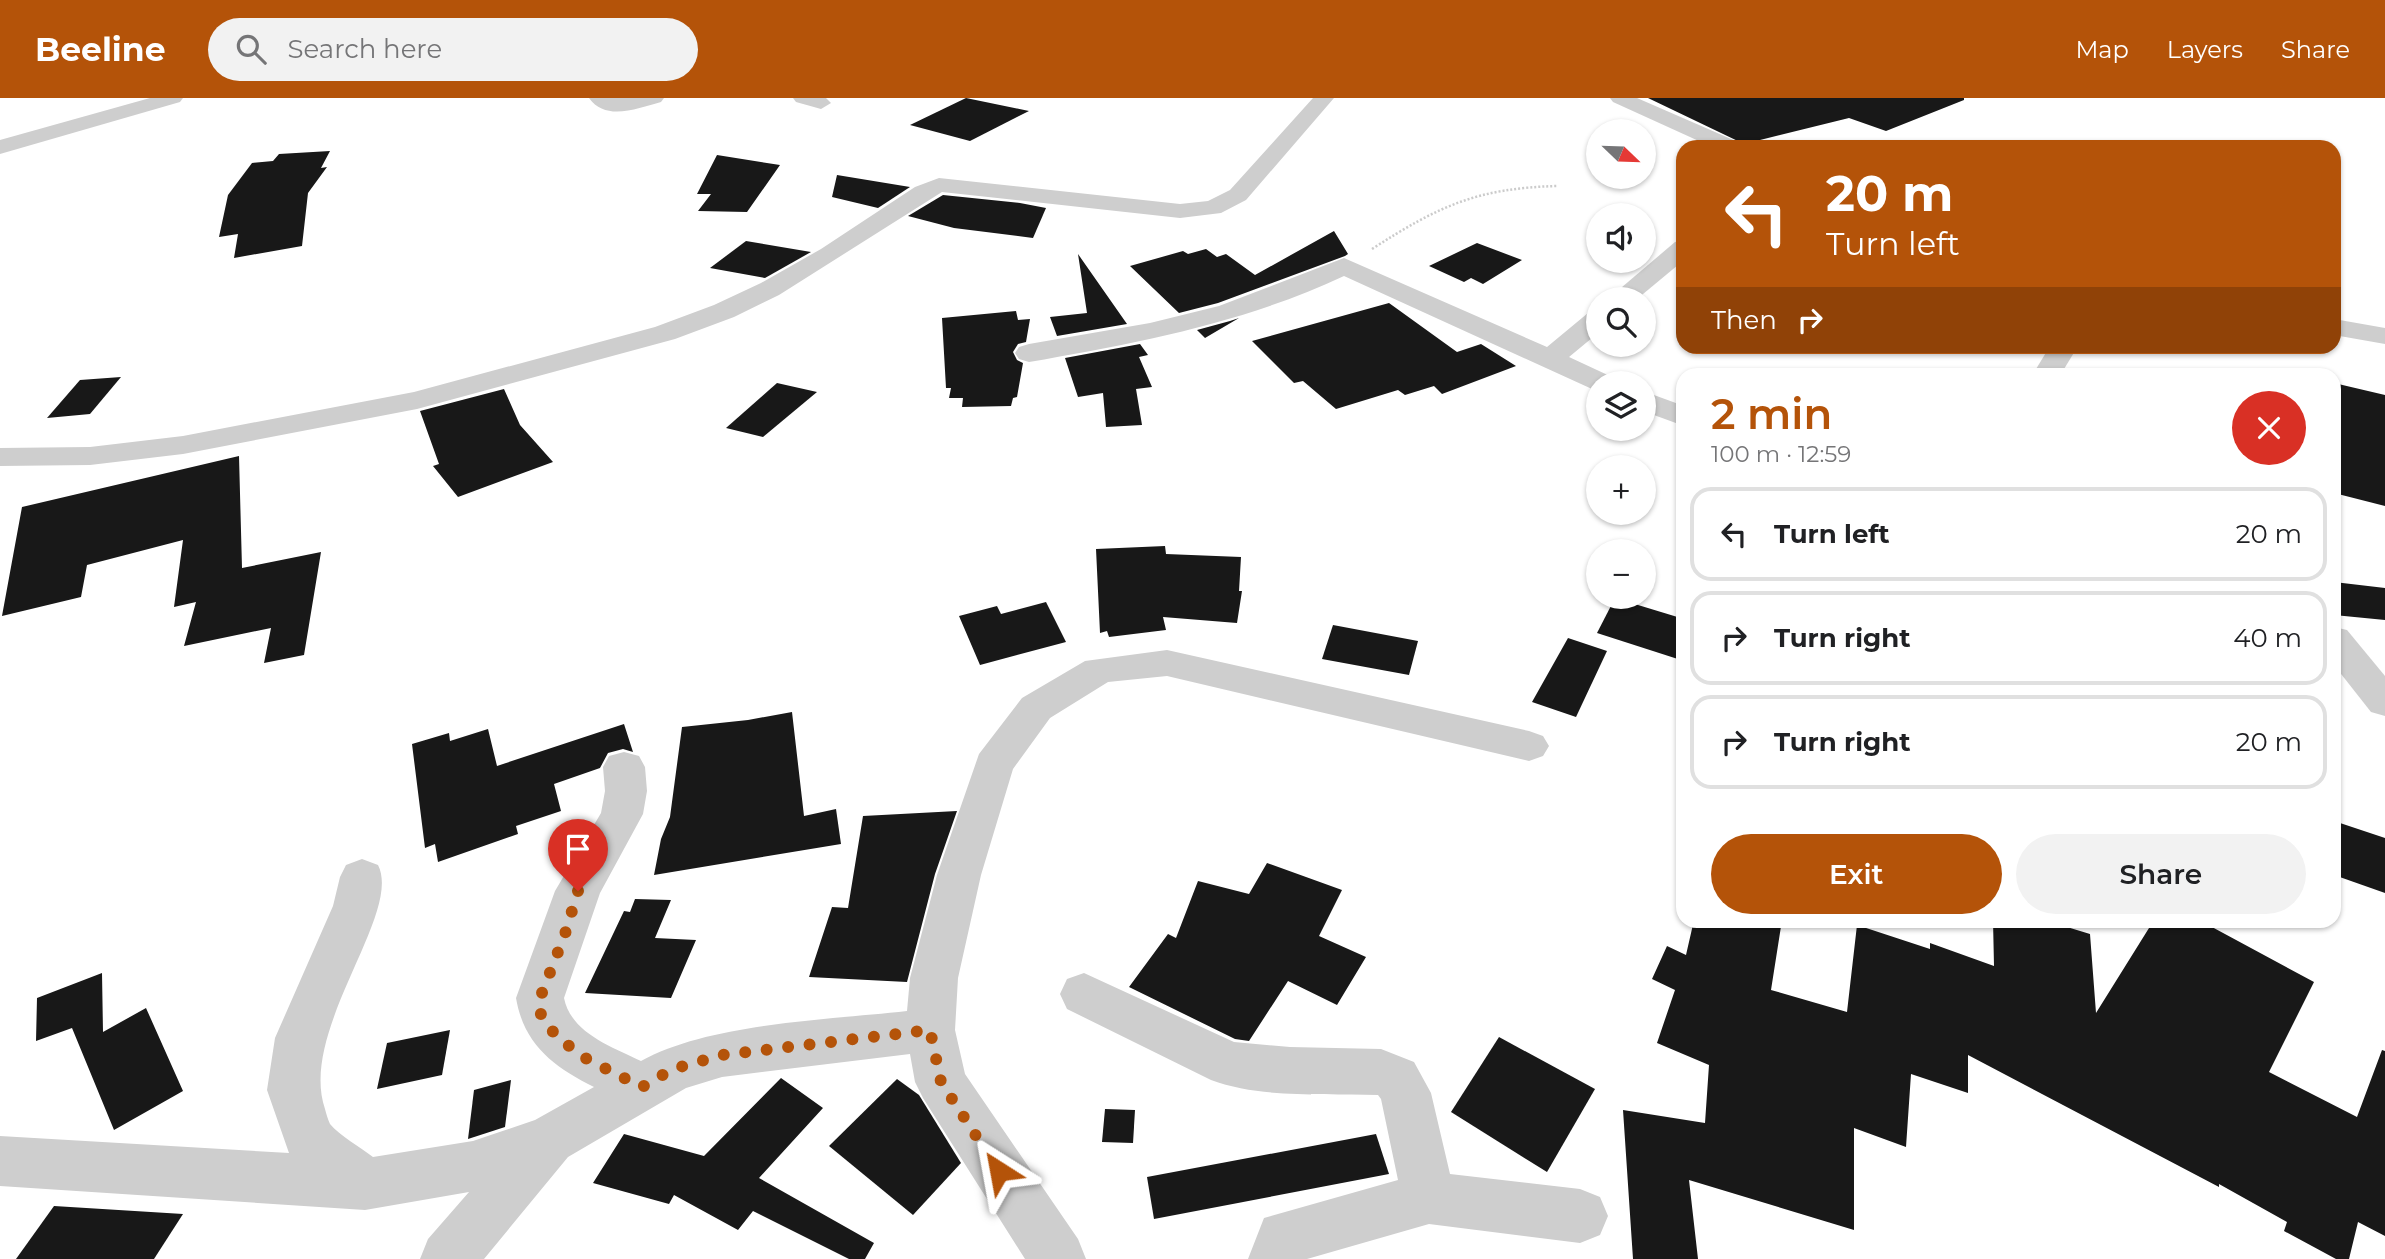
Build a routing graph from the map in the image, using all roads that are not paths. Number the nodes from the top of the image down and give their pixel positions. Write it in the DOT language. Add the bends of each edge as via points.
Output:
graph roads {
  1 [pos="173,98"];
  2 [pos="599,98"];
  3 [pos="654,98"];
  4 [pos="1324,98"];
  5 [pos="1620,98"];
  6 [pos="1714,140"];
  7 [pos="0,146"];
  8 [pos="1676,254"];
  9 [pos="1636,287"];
  10 [pos="1586,328"];
  11 [pos="2341,328"];
  12 [pos="2385,336"];
  13 [pos="1029,353"];
  14 [pos="1548,360"];
  15 [pos="1586,376"];
  16 [pos="1656,405"];
  17 [pos="1676,414"];
  18 [pos="0,457"];
  19 [pos="2341,648"];
  20 [pos="2385,702"];
  21 [pos="1529,746"];
  22 [pos="624,767"];
  23 [pos="362,877"];
  24 [pos="1084,994"];
  25 [pos="930,1030"];
  26 [pos="642,1087"];
  27 [pos="549,1140"];
  28 [pos="0,1161"];
  29 [pos="365,1184"];
  30 [pos="1429,1198"];
  31 [pos="1580,1216"];
  32 [pos="448,1259"];
  33 [pos="1058,1259"];
  34 [pos="1276,1259"];
  1 -- 7 [label="street"];
  2 -- 3 [label="street" via="615,106"];
  4 -- 18 [label="street" via="1238,195 1213,208 1180,211 939,185 770,289 665,333 417,400 184,445 90,456"];
  5 -- 6 [label="street"];
  8 -- 9 [label="street"];
  10 -- 14 [label="street"];
  11 -- 12 [label="street"];
  13 -- 14 [label="street" via="1156,331 1259,304 1344,266"];
  14 -- 15 [label="street"];
  16 -- 17 [label="street"];
  19 -- 20 [label="street"];
  21 -- 25 [label="street" via="1167,663 1099,670 1036,708 994,765 959,875 934,978"];
  22 -- 26 [label="street" via="622,814 578,891 540,998 541,1016 557,1037 585,1058"];
  23 -- 29 [label="street" via="356,906 300,1038 293,1090 309,1139"];
  24 -- 30 [label="street" via="1229,1063 1381,1072 1396,1078 1405,1093"];
  25 -- 26 [label="street" via="722,1055 673,1069"];
  25 -- 33 [label="street" via="941,1082"];
  26 -- 27 [label="street"];
  27 -- 29 [label="street" via="472,1166"];
  27 -- 32 [label="street"];
  28 -- 29 [label="street"];
  30 -- 31 [label="street"];
  30 -- 34 [label="street" via="1284,1238"];
}
